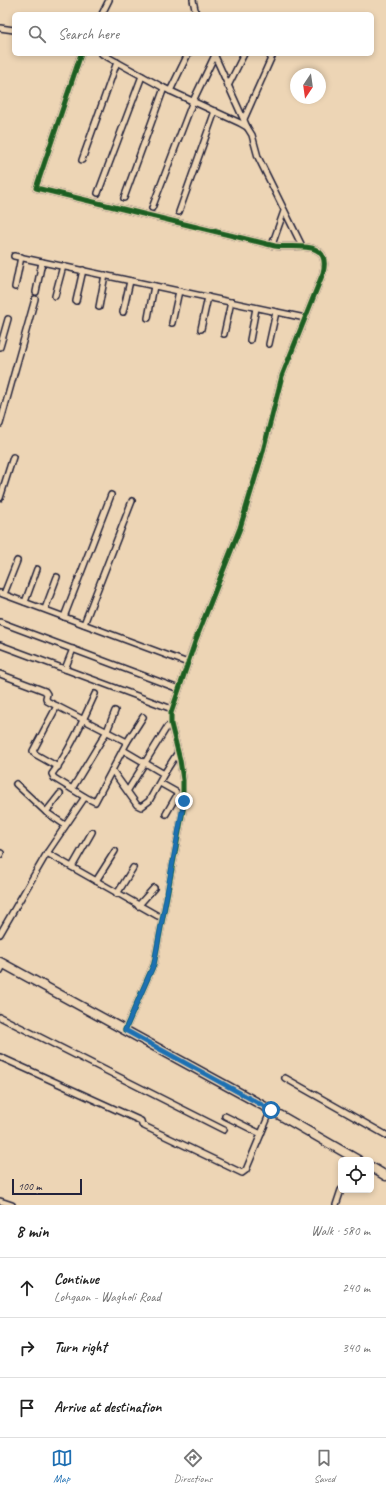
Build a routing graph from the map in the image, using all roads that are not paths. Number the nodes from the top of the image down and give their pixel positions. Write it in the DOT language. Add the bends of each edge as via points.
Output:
graph roads {
  1 [pos="109,0"];
  2 [pos="193,0"];
  3 [pos="103,12"];
  4 [pos="196,12"];
  5 [pos="0,28"];
  6 [pos="12,30"];
  7 [pos="80,56"];
  8 [pos="106,56"];
  9 [pos="187,56"];
  10 [pos="215,56"];
  11 [pos="215,56"];
  12 [pos="243,56"];
  13 [pos="272,56"];
  14 [pos="117,62"];
  15 [pos="142,76"];
  16 [pos="228,86"];
  17 [pos="164,88"];
  18 [pos="170,91"];
  19 [pos="193,101"];
  20 [pos="215,111"];
  21 [pos="244,119"];
  22 [pos="247,127"];
  23 [pos="82,160"];
  24 [pos="98,193"];
  25 [pos="124,198"];
  26 [pos="152,208"];
  27 [pos="284,211"];
  28 [pos="179,212"];
  29 [pos="272,245"];
  30 [pos="302,246"];
  31 [pos="14,256"];
  32 [pos="21,257"];
  33 [pos="42,262"];
  34 [pos="63,266"];
  35 [pos="83,270"];
  36 [pos="105,275"];
  37 [pos="130,280"];
  38 [pos="154,286"];
  39 [pos="15,287"];
  40 [pos="179,291"];
  41 [pos="36,292"];
  42 [pos="55,296"];
  43 [pos="208,297"];
  44 [pos="36,299"];
  45 [pos="76,300"];
  46 [pos="232,302"];
  47 [pos="99,306"];
  48 [pos="256,308"];
  49 [pos="123,312"];
  50 [pos="276,312"];
  51 [pos="148,318"];
  52 [pos="305,318"];
  53 [pos="8,319"];
  54 [pos="172,323"];
  55 [pos="201,329"];
  56 [pos="224,334"];
  57 [pos="250,340"];
  58 [pos="269,344"];
  59 [pos="0,347"];
  60 [pos="0,424"];
  61 [pos="13,457"];
  62 [pos="111,495"];
  63 [pos="0,498"];
  64 [pos="132,501"];
  65 [pos="17,562"];
  66 [pos="37,569"];
  67 [pos="57,577"];
  68 [pos="2,594"];
  69 [pos="25,602"];
  70 [pos="45,609"];
  71 [pos="64,616"];
  72 [pos="0,622"];
  73 [pos="84,624"];
  74 [pos="0,645"];
  75 [pos="73,649"];
  76 [pos="188,663"];
  77 [pos="65,669"];
  78 [pos="0,674"];
  79 [pos="179,689"];
  80 [pos="95,694"];
  81 [pos="57,706"];
  82 [pos="172,709"];
  83 [pos="114,711"];
  84 [pos="143,717"];
  85 [pos="84,719"];
  86 [pos="167,727"];
  87 [pos="107,731"];
  88 [pos="127,742"];
  89 [pos="123,750"];
  90 [pos="178,752"];
  91 [pos="145,763"];
  92 [pos="58,767"];
  93 [pos="112,770"];
  94 [pos="164,774"];
  95 [pos="160,783"];
  96 [pos="16,784"];
  97 [pos="72,789"];
  98 [pos="128,790"];
  99 [pos="60,794"];
  100 [pos="85,797"];
  101 [pos="46,812"];
  102 [pos="166,814"];
  103 [pos="65,825"];
  104 [pos="92,832"];
  105 [pos="115,851"];
  106 [pos="47,853"];
  107 [pos="72,867"];
  108 [pos="133,868"];
  109 [pos="96,881"];
  110 [pos="154,888"];
  111 [pos="118,894"];
  112 [pos="138,906"];
  113 [pos="158,916"];
  114 [pos="0,934"];
  115 [pos="1,966"];
  116 [pos="0,1017"];
  117 [pos="125,1030"];
  118 [pos="0,1057"];
  119 [pos="285,1078"];
  120 [pos="271,1110"];
  121 [pos="226,1116"];
  122 [pos="224,1130"];
  123 [pos="260,1134"];
  124 [pos="386,1135"];
  125 [pos="351,1157"];
  126 [pos="374,1169"];
  127 [pos="386,1176"];
  128 [pos="340,1193"];
  129 [pos="0,1201"];
  130 [pos="12,1205"];
  131 [pos="336,1205"];
  1 -- 3 [label="street"];
  2 -- 4 [label="street"];
  5 -- 6 [label="street"];
  7 -- 29 [label="street" via="36,188"];
  8 -- 14 [label="street"];
  9 -- 18 [label="street"];
  10 -- 16 [label="street"];
  11 -- 19 [label="street"];
  12 -- 16 [label="street"];
  13 -- 21 [label="street"];
  14 -- 15 [label="street"];
  14 -- 23 [label="street"];
  15 -- 17 [label="street"];
  15 -- 24 [label="street"];
  16 -- 21 [label="street"];
  17 -- 18 [label="street"];
  17 -- 25 [label="street"];
  18 -- 19 [label="street"];
  19 -- 20 [label="street"];
  19 -- 26 [label="street"];
  20 -- 22 [label="street"];
  20 -- 28 [label="street"];
  21 -- 22 [label="street"];
  22 -- 27 [label="street" via="258,157"];
  27 -- 29 [label="street"];
  27 -- 30 [label="street"];
  29 -- 30 [label="street"];
  30 -- 52 [label="street" via="316,250 324,258 323,273"];
  31 -- 32 [label="street"];
  32 -- 33 [label="street"];
  32 -- 39 [label="street"];
  33 -- 34 [label="street"];
  33 -- 41 [label="street"];
  34 -- 35 [label="street"];
  34 -- 42 [label="street"];
  35 -- 36 [label="street"];
  35 -- 45 [label="street"];
  36 -- 37 [label="street"];
  36 -- 47 [label="street"];
  37 -- 38 [label="street"];
  37 -- 49 [label="street"];
  38 -- 40 [label="street"];
  38 -- 51 [label="street"];
  40 -- 43 [label="street"];
  40 -- 54 [label="street"];
  43 -- 46 [label="street"];
  43 -- 55 [label="street"];
  44 -- 60 [label="street"];
  46 -- 48 [label="street"];
  46 -- 56 [label="street"];
  48 -- 50 [label="street"];
  48 -- 57 [label="street"];
  50 -- 52 [label="street"];
  50 -- 58 [label="street"];
  52 -- 76 [label="street" via="282,376 240,528"];
  53 -- 59 [label="street"];
  61 -- 63 [label="street"];
  62 -- 71 [label="street"];
  64 -- 73 [label="street"];
  65 -- 68 [label="street"];
  66 -- 69 [label="street"];
  67 -- 70 [label="street"];
  68 -- 69 [label="street"];
  69 -- 70 [label="street"];
  70 -- 71 [label="street"];
  71 -- 73 [label="street"];
  72 -- 75 [label="street"];
  73 -- 76 [label="street"];
  74 -- 77 [label="street"];
  75 -- 77 [label="street"];
  75 -- 79 [label="street"];
  76 -- 79 [label="street"];
  77 -- 82 [label="street"];
  78 -- 81 [label="street" via="45,691 46,699"];
  79 -- 82 [label="street"];
  80 -- 85 [label="street"];
  81 -- 85 [label="street"];
  81 -- 92 [label="street" via="33,750 35,754"];
  82 -- 90 [label="street" via="171,724"];
  83 -- 87 [label="street"];
  84 -- 88 [label="street"];
  85 -- 87 [label="street"];
  85 -- 92 [label="street"];
  86 -- 91 [label="street"];
  87 -- 88 [label="street"];
  87 -- 97 [label="street"];
  88 -- 89 [label="street"];
  89 -- 91 [label="street"];
  89 -- 93 [label="street"];
  90 -- 94 [label="street"];
  90 -- 117 [label="street" via="183,780 183,810 153,968"];
  91 -- 94 [label="street"];
  91 -- 98 [label="street"];
  92 -- 97 [label="street" via="52,776"];
  93 -- 98 [label="street"];
  93 -- 100 [label="street" via="95,802"];
  94 -- 95 [label="street"];
  95 -- 98 [label="street" via="142,807"];
  95 -- 102 [label="street" via="177,795"];
  96 -- 101 [label="street"];
  97 -- 100 [label="street"];
  99 -- 101 [label="street"];
  100 -- 103 [label="street"];
  101 -- 103 [label="street"];
  103 -- 106 [label="street"];
  104 -- 107 [label="street"];
  105 -- 109 [label="street"];
  106 -- 107 [label="street"];
  106 -- 114 [label="street"];
  107 -- 109 [label="street"];
  108 -- 111 [label="street"];
  109 -- 111 [label="street"];
  110 -- 112 [label="street"];
  111 -- 112 [label="street"];
  112 -- 113 [label="street"];
  115 -- 117 [label="main road"];
  116 -- 122 [label="street"];
  117 -- 120 [label="main road"];
  118 -- 123 [label="street" via="141,1122 142,1125 242,1173 246,1170"];
  119 -- 124 [label="street"];
  120 -- 123 [label="street"];
  120 -- 125 [label="main road"];
  121 -- 123 [label="street"];
  126 -- 127 [label="main road"];
  128 -- 131 [label="street"];
  129 -- 130 [label="street"];
}
